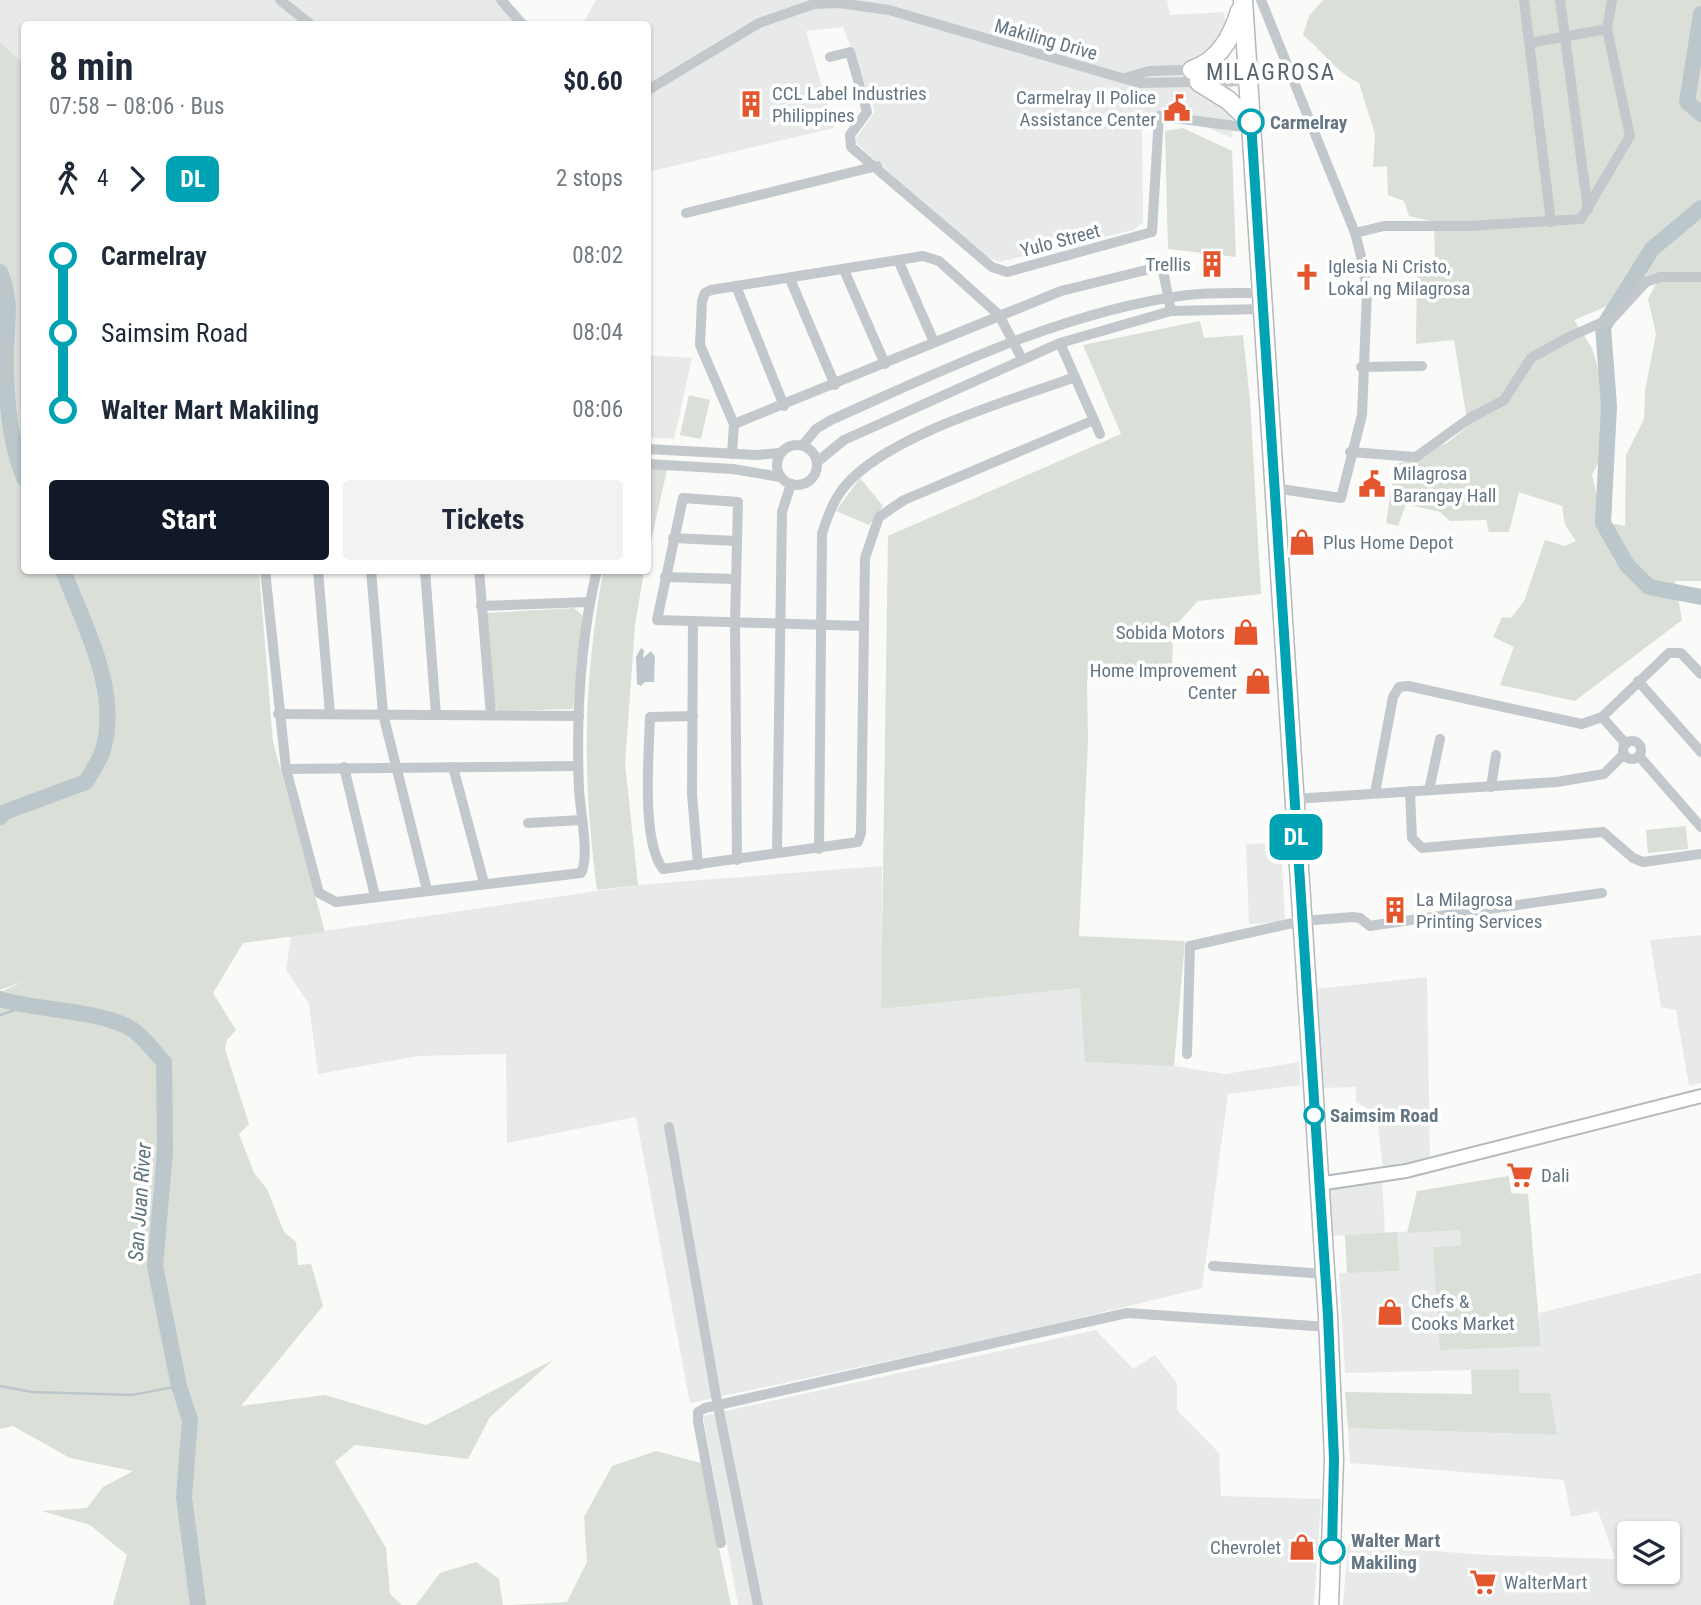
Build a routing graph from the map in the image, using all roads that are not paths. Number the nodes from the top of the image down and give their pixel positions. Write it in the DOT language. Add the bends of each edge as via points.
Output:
graph roads {
  1 [pos="280,0"];
  2 [pos="501,0"];
  3 [pos="1249,0"];
  4 [pos="1524,0"];
  5 [pos="1560,0"];
  6 [pos="1612,0"];
  7 [pos="306,21"];
  8 [pos="519,21"];
  9 [pos="1607,29"];
  10 [pos="1564,38"];
  11 [pos="1529,43"];
  12 [pos="830,57"];
  13 [pos="1248,74"];
  14 [pos="1196,76"];
  15 [pos="651,88"];
  16 [pos="1251,125"];
  17 [pos="877,166"];
  18 [pos="1588,210"];
  19 [pos="686,213"];
  20 [pos="1551,222"];
  21 [pos="1355,233"];
  22 [pos="898,260"];
  23 [pos="844,270"];
  24 [pos="1701,277"];
  25 [pos="790,279"];
  26 [pos="736,286"];
  27 [pos="1170,298"];
  28 [pos="1262,301"];
  29 [pos="1171,311"];
  30 [pos="999,315"];
  31 [pos="1014,341"];
  32 [pos="934,342"];
  33 [pos="1060,343"];
  34 [pos="1021,359"];
  35 [pos="885,363"];
  36 [pos="1361,366"];
  37 [pos="1422,366"];
  38 [pos="1075,377"];
  39 [pos="835,385"];
  40 [pos="784,405"];
  41 [pos="1094,420"];
  42 [pos="734,424"];
  43 [pos="1100,434"];
  44 [pos="803,445"];
  45 [pos="651,449"];
  46 [pos="1350,452"];
  47 [pos="780,453"];
  48 [pos="732,454"];
  49 [pos="817,462"];
  50 [pos="651,464"];
  51 [pos="780,477"];
  52 [pos="791,484"];
  53 [pos="1274,488"];
  54 [pos="673,538"];
  55 [pos="737,541"];
  56 [pos="265,574"];
  57 [pos="318,574"];
  58 [pos="371,574"];
  59 [pos="425,574"];
  60 [pos="479,574"];
  61 [pos="596,574"];
  62 [pos="664,577"];
  63 [pos="736,579"];
  64 [pos="589,602"];
  65 [pos="481,606"];
  66 [pos="694,621"];
  67 [pos="735,622"];
  68 [pos="780,623"];
  69 [pos="821,625"];
  70 [pos="863,626"];
  71 [pos="1701,674"];
  72 [pos="1638,681"];
  73 [pos="278,714"];
  74 [pos="330,714"];
  75 [pos="383,715"];
  76 [pos="436,715"];
  77 [pos="491,715"];
  78 [pos="579,716"];
  79 [pos="693,716"];
  80 [pos="1602,717"];
  81 [pos="1440,739"];
  82 [pos="1625,749"];
  83 [pos="1701,752"];
  84 [pos="1496,755"];
  85 [pos="453,766"];
  86 [pos="578,766"];
  87 [pos="344,767"];
  88 [pos="398,767"];
  89 [pos="286,769"];
  90 [pos="1491,787"];
  91 [pos="1429,790"];
  92 [pos="1410,792"];
  93 [pos="1374,793"];
  94 [pos="1294,799"];
  95 [pos="581,820"];
  96 [pos="528,823"];
  97 [pos="1701,827"];
  98 [pos="819,849"];
  99 [pos="777,853"];
  100 [pos="1701,855"];
  101 [pos="737,860"];
  102 [pos="698,865"];
  103 [pos="484,883"];
  104 [pos="427,890"];
  105 [pos="1602,893"];
  106 [pos="375,896"];
  107 [pos="1301,921"];
  108 [pos="1187,1054"];
  109 [pos="1701,1096"];
  110 [pos="669,1127"];
  111 [pos="1318,1184"];
  112 [pos="1213,1266"];
  113 [pos="1325,1274"];
  114 [pos="1328,1327"];
  115 [pos="718,1405"];
  116 [pos="721,1543"];
  117 [pos="758,1605"];
  118 [pos="1329,1605"];
  1 -- 7 [label="street"];
  2 -- 8 [label="street"];
  3 -- 13 [label="highway"];
  3 -- 14 [label="highway" via="1233,33"];
  3 -- 21 [label="street"];
  4 -- 11 [label="street"];
  5 -- 10 [label="street"];
  6 -- 9 [label="street"];
  9 -- 10 [label="street"];
  9 -- 18 [label="street" via="1630,136"];
  10 -- 11 [label="street"];
  10 -- 18 [label="street"];
  11 -- 20 [label="street"];
  12 -- 17 [label="street, Yulo Street" via="850,52 867,112 850,135 851,148"];
  13 -- 14 [label="street, Makiling Drive"];
  13 -- 16 [label="highway"];
  14 -- 15 [label="street, Makiling Drive" via="1149,71 1125,78 889,10 839,3 814,4 759,23"];
  14 -- 16 [label="highway"];
  16 -- 17 [label="street, Yulo Street" via="1159,116 1152,232 1007,272 992,267"];
  16 -- 28 [label="highway"];
  17 -- 19 [label="street"];
  18 -- 20 [label="street" via="1581,219"];
  20 -- 21 [label="street" via="1384,226"];
  21 -- 36 [label="street" via="1367,292"];
  22 -- 23 [label="street"];
  22 -- 30 [label="street" via="923,256 939,261"];
  22 -- 32 [label="street"];
  23 -- 25 [label="street"];
  23 -- 35 [label="street"];
  24 -- 46 [label="street" via="1646,282 1614,317 1531,358 1504,400 1416,457"];
  25 -- 26 [label="street"];
  25 -- 39 [label="street"];
  26 -- 40 [label="street"];
  26 -- 42 [label="street" via="705,293 700,345"];
  27 -- 28 [label="street"];
  27 -- 29 [label="street"];
  27 -- 30 [label="street" via="1163,271 1154,268 1061,291"];
  27 -- 31 [label="street"];
  28 -- 29 [label="street"];
  28 -- 53 [label="highway"];
  29 -- 33 [label="street"];
  30 -- 31 [label="street"];
  30 -- 32 [label="street"];
  31 -- 34 [label="street"];
  31 -- 44 [label="street" via="831,420"];
  32 -- 35 [label="street"];
  33 -- 34 [label="street"];
  33 -- 38 [label="street"];
  34 -- 49 [label="street" via="844,440"];
  35 -- 39 [label="street"];
  36 -- 37 [label="street"];
  36 -- 46 [label="street" via="1362,415"];
  38 -- 41 [label="street"];
  38 -- 69 [label="street" via="932,432 887,452 859,472 828,513 822,534"];
  39 -- 40 [label="street"];
  40 -- 42 [label="street"];
  41 -- 43 [label="street"];
  41 -- 70 [label="street" via="904,500 879,517 865,558"];
  42 -- 48 [label="street"];
  44 -- 47 [label="street" via="790,445"];
  44 -- 49 [label="street" via="813,451"];
  45 -- 48 [label="street"];
  46 -- 53 [label="street" via="1341,498"];
  47 -- 48 [label="street"];
  47 -- 51 [label="street" via="776,465"];
  49 -- 52 [label="street" via="814,475 804,484"];
  50 -- 51 [label="street"];
  51 -- 52 [label="street"];
  52 -- 68 [label="street" via="782,512"];
  53 -- 94 [label="highway"];
  54 -- 55 [label="street"];
  54 -- 55 [label="street" via="683,498 738,502"];
  54 -- 62 [label="street"];
  55 -- 63 [label="street"];
  56 -- 73 [label="street"];
  57 -- 74 [label="street"];
  58 -- 75 [label="street"];
  59 -- 76 [label="street"];
  60 -- 65 [label="street"];
  61 -- 64 [label="street"];
  62 -- 63 [label="street"];
  62 -- 66 [label="street" via="657,620"];
  63 -- 67 [label="street"];
  64 -- 65 [label="street"];
  64 -- 78 [label="street"];
  65 -- 77 [label="street"];
  66 -- 67 [label="street"];
  66 -- 79 [label="street"];
  67 -- 68 [label="street"];
  67 -- 101 [label="street"];
  68 -- 69 [label="street"];
  68 -- 99 [label="street"];
  69 -- 70 [label="street"];
  69 -- 98 [label="street"];
  70 -- 98 [label="street" via="861,833 858,842"];
  71 -- 72 [label="street" via="1676,651"];
  72 -- 80 [label="street"];
  72 -- 83 [label="street"];
  73 -- 74 [label="street"];
  73 -- 89 [label="street"];
  74 -- 75 [label="street"];
  75 -- 76 [label="street"];
  75 -- 88 [label="street"];
  76 -- 77 [label="street"];
  77 -- 78 [label="street"];
  78 -- 86 [label="street"];
  79 -- 102 [label="street" via="692,794"];
  79 -- 102 [label="street" via="650,717 648,789 654,858 663,869"];
  80 -- 82 [label="street"];
  80 -- 93 [label="street" via="1575,723 1408,685 1399,687"];
  81 -- 91 [label="street"];
  82 -- 90 [label="street" via="1604,774"];
  82 -- 97 [label="street" via="1629,758 1639,756"];
  84 -- 90 [label="street"];
  85 -- 86 [label="street"];
  85 -- 88 [label="street"];
  85 -- 103 [label="street"];
  86 -- 95 [label="street"];
  87 -- 88 [label="street"];
  87 -- 89 [label="street"];
  87 -- 106 [label="street"];
  88 -- 104 [label="street"];
  89 -- 106 [label="street" via="319,892 337,902"];
  90 -- 91 [label="street"];
  91 -- 92 [label="street"];
  92 -- 93 [label="street"];
  92 -- 100 [label="street" via="1412,838 1422,848 1603,832 1643,862"];
  93 -- 94 [label="street"];
  94 -- 107 [label="highway"];
  95 -- 96 [label="street"];
  95 -- 103 [label="street" via="586,864 580,873"];
  98 -- 99 [label="street"];
  99 -- 101 [label="street"];
  101 -- 102 [label="street"];
  103 -- 104 [label="street"];
  104 -- 106 [label="street"];
  105 -- 107 [label="street" via="1370,926 1353,917"];
  107 -- 108 [label="street" via="1190,946"];
  107 -- 111 [label="highway"];
  109 -- 111 [label="street" via="1406,1171"];
  110 -- 115 [label="street"];
  111 -- 113 [label="highway"];
  112 -- 113 [label="street"];
  113 -- 114 [label="highway"];
  114 -- 115 [label="street" via="1127,1313"];
  114 -- 118 [label="highway" via="1334,1459"];
  115 -- 116 [label="street" via="698,1412 698,1421"];
  115 -- 117 [label="street"];
}
